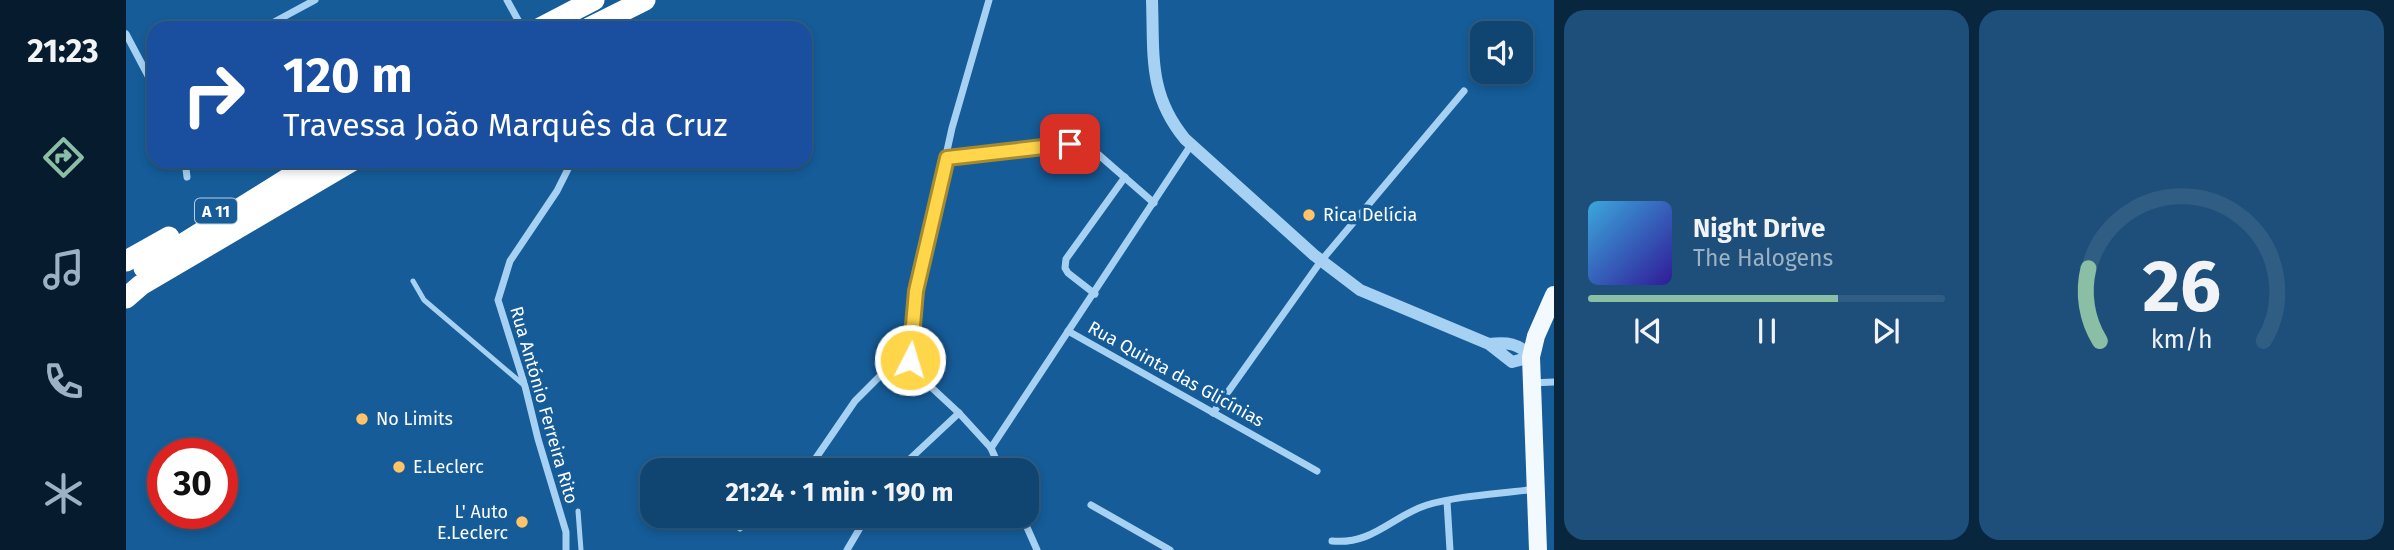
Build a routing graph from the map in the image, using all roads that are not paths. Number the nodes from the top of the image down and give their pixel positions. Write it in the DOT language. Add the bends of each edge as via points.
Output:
graph roads {
  1 [pos="315,0"];
  2 [pos="508,0"];
  3 [pos="594,0"];
  4 [pos="645,0"];
  5 [pos="989,0"];
  6 [pos="1152,0"];
  7 [pos="518,20"];
  8 [pos="275,21"];
  9 [pos="554,21"];
  10 [pos="603,21"];
  11 [pos="126,34"];
  12 [pos="147,74"];
  13 [pos="1464,91"];
  14 [pos="1191,145"];
  15 [pos="947,158"];
  16 [pos="186,168"];
  17 [pos="292,168"];
  18 [pos="305,168"];
  19 [pos="340,168"];
  20 [pos="568,168"];
  21 [pos="187,177"];
  22 [pos="1125,177"];
  23 [pos="1154,202"];
  24 [pos="204,249"];
  25 [pos="126,261"];
  26 [pos="1321,261"];
  27 [pos="413,281"];
  28 [pos="126,282"];
  29 [pos="1095,294"];
  30 [pos="1554,295"];
  31 [pos="126,298"];
  32 [pos="126,307"];
  33 [pos="1068,331"];
  34 [pos="1531,357"];
  35 [pos="910,360"];
  36 [pos="1554,382"];
  37 [pos="1531,383"];
  38 [pos="525,386"];
  39 [pos="960,412"];
  40 [pos="1213,413"];
  41 [pos="991,448"];
  42 [pos="816,458"];
  43 [pos="911,458"];
  44 [pos="996,458"];
  45 [pos="1317,471"];
  46 [pos="1535,489"];
  47 [pos="1447,501"];
  48 [pos="1091,505"];
  49 [pos="578,511"];
  50 [pos="860,528"];
  51 [pos="1027,528"];
  52 [pos="1332,541"];
  53 [pos="566,550"];
  54 [pos="581,550"];
  55 [pos="847,550"];
  56 [pos="1037,550"];
  57 [pos="1170,550"];
  58 [pos="1450,550"];
  59 [pos="1538,550"];
  1 -- 8 [label="street"];
  2 -- 7 [label="street"];
  3 -- 9 [label="highway"];
  4 -- 10 [label="highway"];
  5 -- 15 [label="street"];
  6 -- 14 [label="street" via="1155,82 1170,121"];
  11 -- 12 [label="street"];
  13 -- 26 [label="street"];
  14 -- 23 [label="street"];
  14 -- 26 [label="street"];
  15 -- 22 [label="street" via="1084,142"];
  15 -- 35 [label="street" via="916,291"];
  16 -- 21 [label="street"];
  17 -- 25 [label="highway, A 11"];
  18 -- 28 [label="highway"];
  19 -- 24 [label="highway, A 11"];
  20 -- 38 [label="street, Rua António Ferreira Rito" via="510,261 498,300"];
  22 -- 23 [label="street"];
  22 -- 29 [label="street" via="1066,259 1068,273"];
  23 -- 29 [label="street"];
  24 -- 31 [label="highway, A 11"];
  24 -- 32 [label="highway"];
  26 -- 34 [label="street" via="1360,290 1489,344 1514,344"];
  26 -- 40 [label="street"];
  27 -- 38 [label="lane" via="424,300"];
  29 -- 33 [label="street"];
  30 -- 34 [label="main road"];
  33 -- 40 [label="street, Rua Quinta das Glicínias"];
  33 -- 41 [label="street, Rua Quinta das Glicínias"];
  34 -- 37 [label="main road"];
  35 -- 39 [label="street" via="917,374"];
  35 -- 42 [label="street" via="891,365 855,401"];
  36 -- 37 [label="street"];
  37 -- 46 [label="main road"];
  38 -- 53 [label="street, Rua António Ferreira Rito" via="566,532"];
  39 -- 41 [label="street"];
  39 -- 43 [label="street"];
  40 -- 45 [label="street, Rua Quinta das Glicínias"];
  41 -- 44 [label="street"];
  46 -- 47 [label="street"];
  46 -- 59 [label="main road"];
  47 -- 52 [label="street" via="1423,506 1369,536"];
  47 -- 58 [label="street"];
  48 -- 57 [label="street"];
  49 -- 54 [label="lane"];
  50 -- 55 [label="street"];
  51 -- 56 [label="street"];
}
